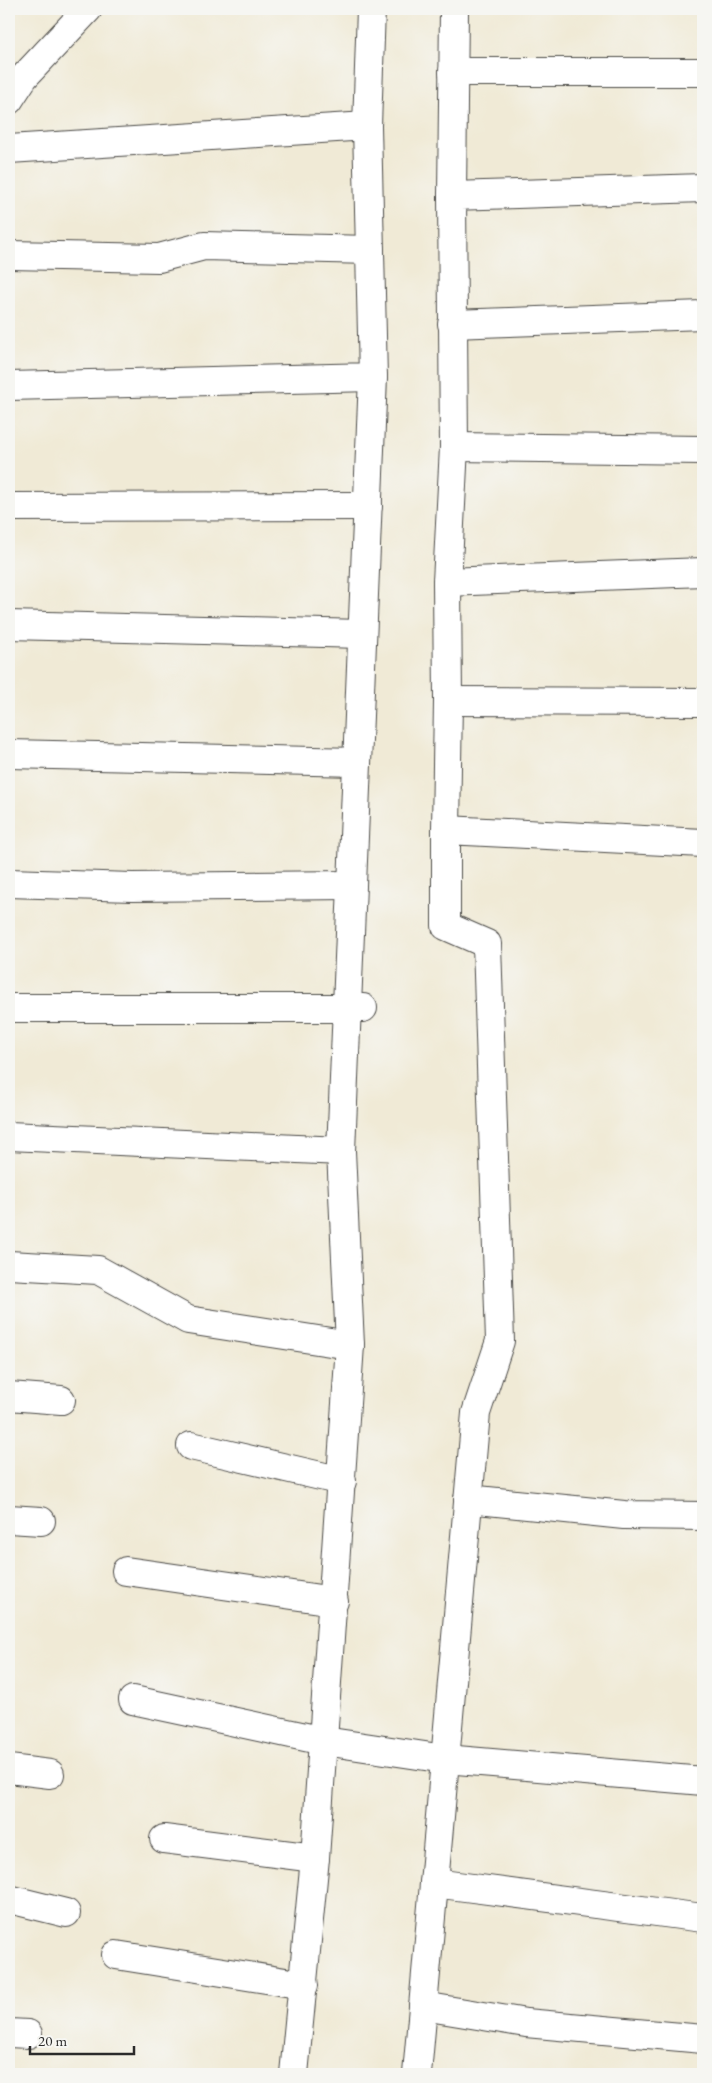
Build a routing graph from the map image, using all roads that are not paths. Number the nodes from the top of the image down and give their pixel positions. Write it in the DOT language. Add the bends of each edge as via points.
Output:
graph roads {
  1 [pos="88,9"];
  2 [pos="371,9"];
  3 [pos="454,9"];
  4 [pos="453,72"];
  5 [pos="703,72"];
  6 [pos="9,100"];
  7 [pos="367,126"];
  8 [pos="9,149"];
  9 [pos="703,188"];
  10 [pos="452,196"];
  11 [pos="370,250"];
  12 [pos="9,255"];
  13 [pos="703,315"];
  14 [pos="452,324"];
  15 [pos="373,377"];
  16 [pos="9,386"];
  17 [pos="454,447"];
  18 [pos="703,450"];
  19 [pos="368,506"];
  20 [pos="9,507"];
  21 [pos="703,572"];
  22 [pos="447,582"];
  23 [pos="9,625"];
  24 [pos="362,634"];
  25 [pos="448,701"];
  26 [pos="703,702"];
  27 [pos="9,754"];
  28 [pos="357,762"];
  29 [pos="446,830"];
  30 [pos="703,843"];
  31 [pos="9,883"];
  32 [pos="352,885"];
  33 [pos="355,1007"];
  34 [pos="9,1008"];
  35 [pos="9,1136"];
  36 [pos="341,1151"];
  37 [pos="9,1265"];
  38 [pos="350,1345"];
  39 [pos="9,1396"];
  40 [pos="60,1400"];
  41 [pos="191,1446"];
  42 [pos="342,1481"];
  43 [pos="468,1499"];
  44 [pos="703,1516"];
  45 [pos="9,1519"];
  46 [pos="41,1521"];
  47 [pos="126,1571"];
  48 [pos="334,1601"];
  49 [pos="133,1700"];
  50 [pos="324,1741"];
  51 [pos="445,1760"];
  52 [pos="9,1769"];
  53 [pos="50,1774"];
  54 [pos="703,1780"];
  55 [pos="164,1839"];
  56 [pos="315,1858"];
  57 [pos="434,1883"];
  58 [pos="9,1899"];
  59 [pos="66,1913"];
  60 [pos="703,1918"];
  61 [pos="116,1955"];
  62 [pos="304,1985"];
  63 [pos="423,2006"];
  64 [pos="703,2039"];
  65 [pos="294,2074"];
  66 [pos="417,2074"];
  1 -- 6 [label="street" via="24,77"];
  2 -- 7 [label="street"];
  3 -- 4 [label="street"];
  4 -- 5 [label="street"];
  4 -- 10 [label="street"];
  7 -- 8 [label="street"];
  7 -- 11 [label="street"];
  9 -- 10 [label="street"];
  10 -- 14 [label="street"];
  11 -- 12 [label="street" via="204,246 159,258"];
  11 -- 15 [label="street"];
  13 -- 14 [label="street"];
  14 -- 17 [label="street"];
  15 -- 16 [label="street"];
  15 -- 19 [label="street"];
  17 -- 18 [label="street"];
  17 -- 22 [label="street"];
  19 -- 20 [label="street"];
  19 -- 24 [label="street"];
  21 -- 22 [label="street"];
  22 -- 25 [label="street"];
  23 -- 24 [label="street"];
  24 -- 28 [label="street"];
  25 -- 26 [label="street"];
  25 -- 29 [label="street"];
  27 -- 28 [label="street"];
  28 -- 32 [label="street"];
  29 -- 30 [label="street"];
  29 -- 43 [label="street" via="446,926 486,944 492,1093 500,1341 476,1413"];
  31 -- 32 [label="street" via="132,887"];
  32 -- 33 [label="street"];
  33 -- 34 [label="street"];
  33 -- 36 [label="street"];
  35 -- 36 [label="street"];
  36 -- 38 [label="street"];
  37 -- 38 [label="street" via="98,1270 188,1320"];
  38 -- 42 [label="street"];
  39 -- 40 [label="street"];
  41 -- 42 [label="street"];
  42 -- 48 [label="street"];
  43 -- 44 [label="street" via="624,1515"];
  43 -- 51 [label="street"];
  45 -- 46 [label="street"];
  47 -- 48 [label="street"];
  48 -- 50 [label="street"];
  49 -- 50 [label="street"];
  50 -- 51 [label="street"];
  50 -- 56 [label="street"];
  51 -- 54 [label="street"];
  51 -- 57 [label="street"];
  52 -- 53 [label="street"];
  55 -- 56 [label="street"];
  56 -- 62 [label="street"];
  57 -- 60 [label="street"];
  57 -- 63 [label="street"];
  58 -- 59 [label="street"];
  61 -- 62 [label="street"];
  62 -- 65 [label="street"];
  63 -- 64 [label="street" via="526,2023"];
  63 -- 66 [label="street"];
}
